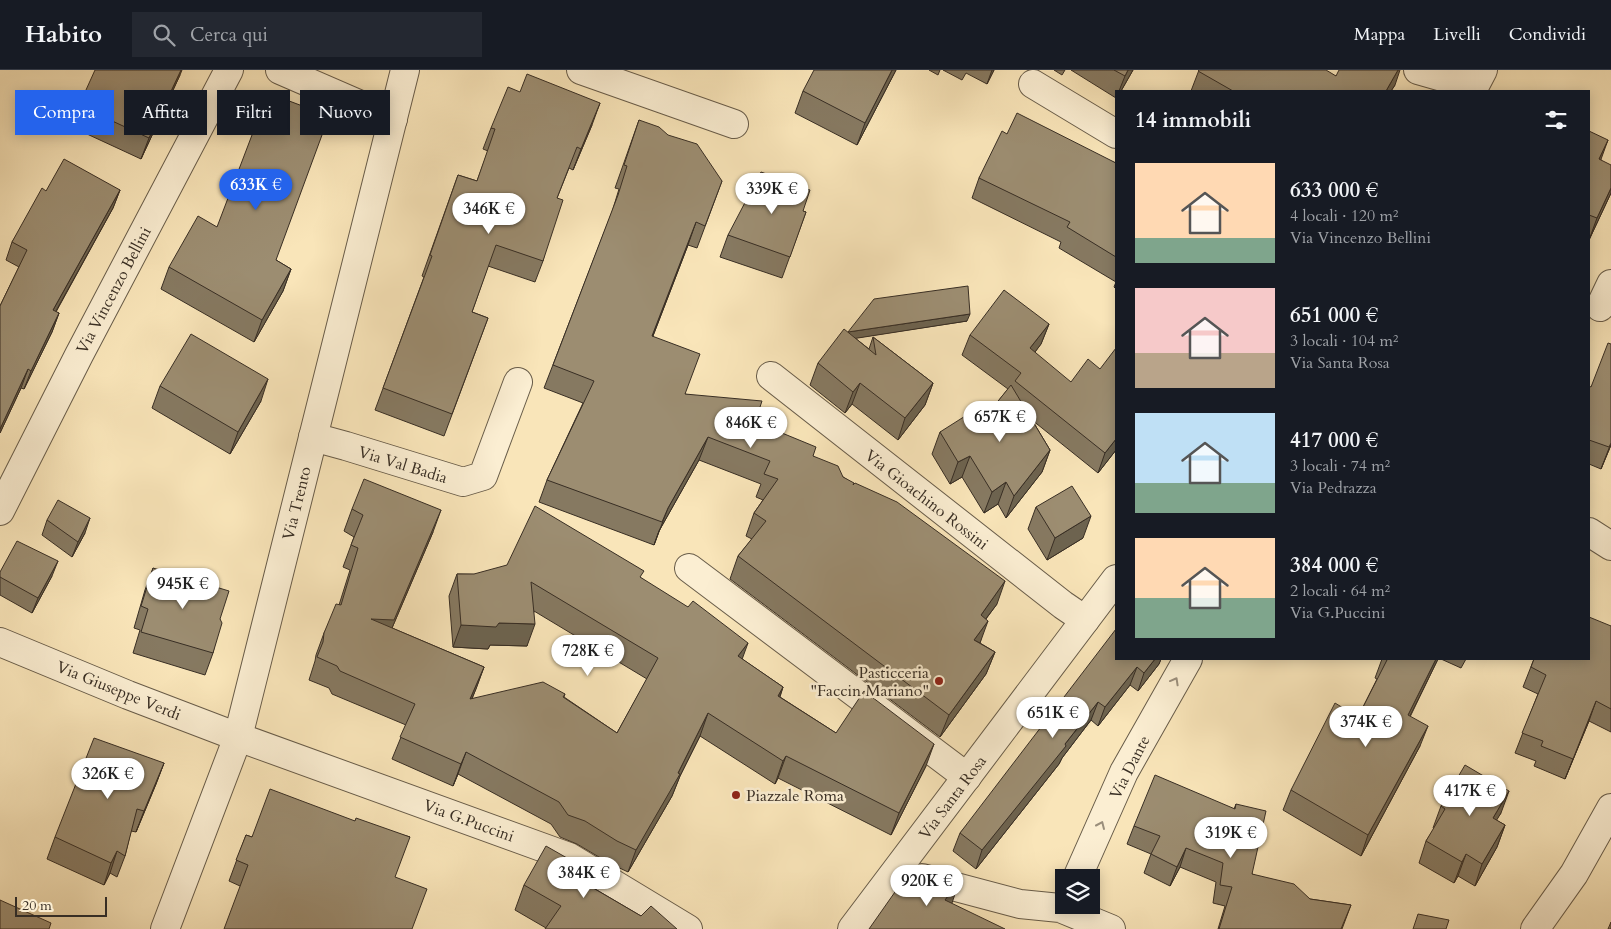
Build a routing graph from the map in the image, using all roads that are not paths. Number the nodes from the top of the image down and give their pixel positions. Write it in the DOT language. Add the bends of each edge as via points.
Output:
graph roads {
  1 [pos="229,70"];
  2 [pos="280,70"];
  3 [pos="405,70"];
  4 [pos="581,70"];
  5 [pos="1418,70"];
  6 [pos="1476,82"];
  7 [pos="1033,84"];
  8 [pos="393,119"];
  9 [pos="734,124"];
  10 [pos="1115,133"];
  11 [pos="771,376"];
  12 [pos="518,382"];
  13 [pos="313,438"];
  14 [pos="0,511"];
  15 [pos="1590,533"];
  16 [pos="1611,546"];
  17 [pos="689,568"];
  18 [pos="1115,580"];
  19 [pos="1085,620"];
  20 [pos="0,642"];
  21 [pos="1187,660"];
  22 [pos="238,736"];
  23 [pos="967,777"];
  24 [pos="1611,808"];
  25 [pos="1081,869"];
  26 [pos="897,872"];
  27 [pos="1055,911"];
  28 [pos="1064,914"];
  29 [pos="165,929"];
  30 [pos="688,929"];
  31 [pos="852,929"];
  32 [pos="1112,929"];
  33 [pos="1535,929"];
  1 -- 14 [label="street, Via Vincenzo Bellini"];
  2 -- 8 [label="street"];
  3 -- 8 [label="street, Via Trento"];
  4 -- 9 [label="street"];
  5 -- 6 [label="street"];
  7 -- 10 [label="street"];
  8 -- 13 [label="street, Via Trento"];
  11 -- 19 [label="street, Via Gioachino Rossini"];
  12 -- 13 [label="street, Via Val Badia" via="484,476 463,482"];
  13 -- 22 [label="street, Via Trento"];
  15 -- 16 [label="street"];
  17 -- 23 [label="street"];
  18 -- 19 [label="street, Via Santa Rosa"];
  19 -- 23 [label="street, Via Santa Rosa"];
  20 -- 22 [label="street, Via Giuseppe Verdi"];
  25 -- 21 [label="street, Via Dante, one-way" via="1124,772"];
  22 -- 29 [label="street, Via Trento"];
  22 -- 30 [label="street, Via G.Puccini" via="569,856"];
  23 -- 26 [label="street, Via Santa Rosa"];
  24 -- 33 [label="street" via="1574,874"];
  26 -- 27 [label="street"];
  26 -- 31 [label="street, Via Santa Rosa"];
  28 -- 32 [label="street"];
}
